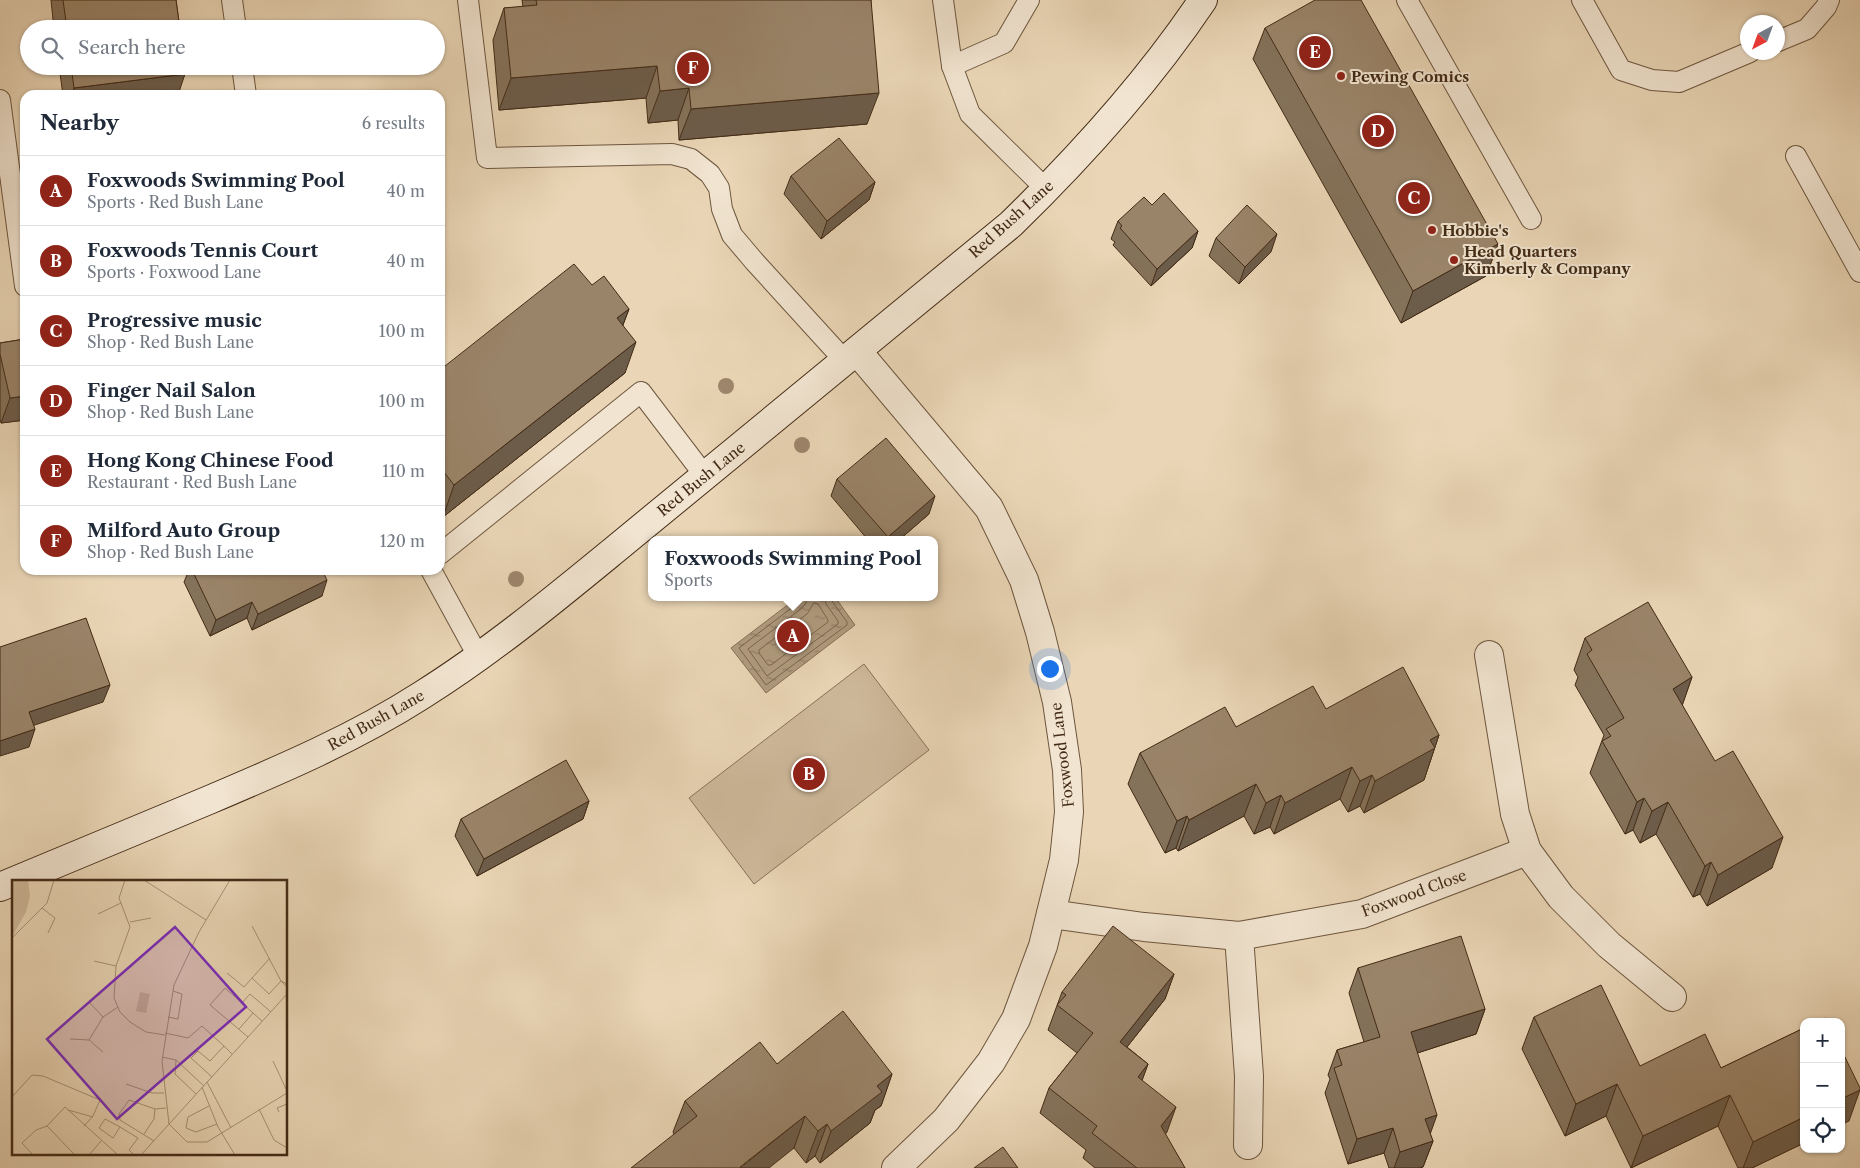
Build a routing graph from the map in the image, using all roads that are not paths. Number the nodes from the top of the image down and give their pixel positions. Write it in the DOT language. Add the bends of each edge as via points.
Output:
graph roads {
  1 [pos="232,0"];
  2 [pos="468,0"];
  3 [pos="943,0"];
  4 [pos="1029,0"];
  5 [pos="1203,0"];
  6 [pos="1407,0"];
  7 [pos="1582,0"];
  8 [pos="1829,0"];
  9 [pos="235,20"];
  10 [pos="1785,38"];
  11 [pos="1740,56"];
  12 [pos="952,66"];
  13 [pos="243,75"];
  14 [pos="245,90"];
  15 [pos="0,100"];
  16 [pos="1796,156"];
  17 [pos="1046,189"];
  18 [pos="1531,219"];
  19 [pos="20,249"];
  20 [pos="1860,272"];
  21 [pos="851,356"];
  22 [pos="705,476"];
  23 [pos="445,550"];
  24 [pos="434,575"];
  25 [pos="1489,655"];
  26 [pos="478,656"];
  27 [pos="1527,851"];
  28 [pos="17,880"];
  29 [pos="12,882"];
  30 [pos="0,887"];
  31 [pos="1051,914"];
  32 [pos="1239,936"];
  33 [pos="1672,997"];
  34 [pos="1248,1146"];
  35 [pos="896,1168"];
  1 -- 9 [label="lane"];
  2 -- 21 [label="lane" via="487,158 672,154 691,159 710,174 719,188 722,209 732,234 754,261"];
  3 -- 12 [label="lane"];
  4 -- 12 [label="lane" via="1004,43"];
  5 -- 17 [label="street, Red Bush Lane" via="1120,110"];
  6 -- 18 [label="lane"];
  7 -- 11 [label="lane" via="1621,70 1652,80 1679,82"];
  8 -- 10 [label="lane" via="1806,29"];
  12 -- 17 [label="lane" via="970,114"];
  13 -- 14 [label="lane"];
  15 -- 19 [label="lane"];
  16 -- 20 [label="lane"];
  17 -- 21 [label="street, Red Bush Lane" via="1011,224"];
  21 -- 22 [label="street, Red Bush Lane"];
  21 -- 31 [label="street, Foxwood Lane" via="989,508 1024,580 1057,702 1067,770 1069,812 1064,860"];
  22 -- 23 [label="lane" via="641,392"];
  22 -- 26 [label="street, Red Bush Lane"];
  24 -- 26 [label="lane"];
  25 -- 27 [label="street" via="1515,814"];
  26 -- 28 [label="street, Red Bush Lane" via="422,696 349,737"];
  27 -- 32 [label="street, Foxwood Close" via="1362,914"];
  27 -- 33 [label="street" via="1561,897 1609,945"];
  29 -- 30 [label="street, Red Bush Lane"];
  31 -- 32 [label="street, Foxwood Close"];
  31 -- 35 [label="street, Foxwood Lane" via="1043,946 1016,1019 991,1062 946,1120"];
  32 -- 34 [label="street" via="1249,1076"];
}
